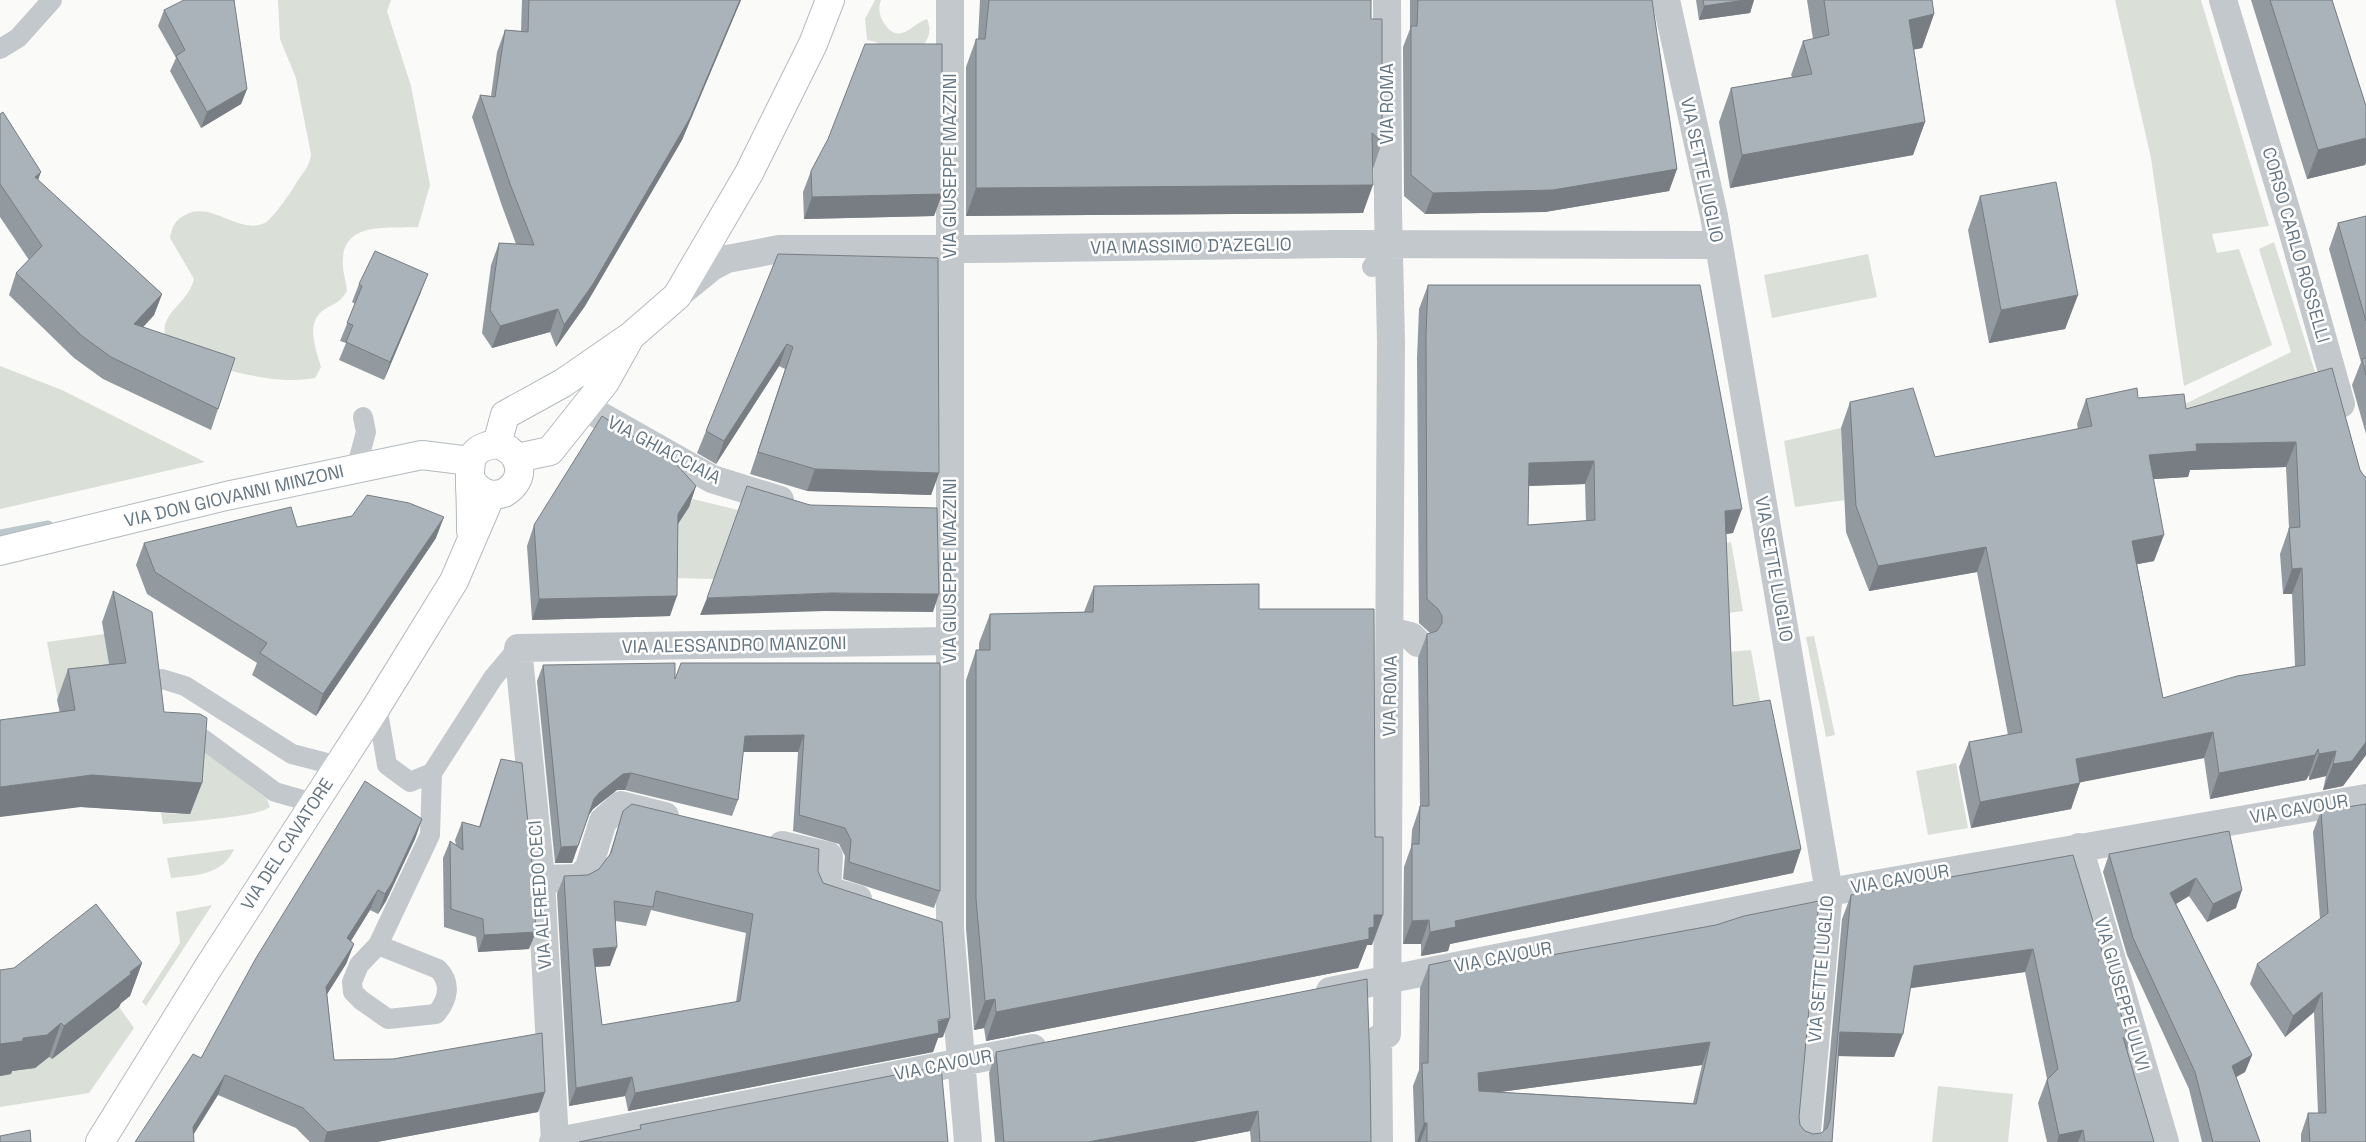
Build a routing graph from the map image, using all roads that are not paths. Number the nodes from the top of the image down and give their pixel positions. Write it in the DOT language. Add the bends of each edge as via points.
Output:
graph roads {
  1 [pos="52,0"];
  2 [pos="830,0"];
  3 [pos="950,0"];
  4 [pos="1387,0"];
  5 [pos="1666,0"];
  6 [pos="2222,0"];
  7 [pos="0,49"];
  8 [pos="1388,245"];
  9 [pos="1718,245"];
  10 [pos="950,250"];
  11 [pos="1372,267"];
  12 [pos="677,296"];
  13 [pos="631,336"];
  14 [pos="585,406"];
  15 [pos="363,417"];
  16 [pos="2347,424"];
  17 [pos="507,451"];
  18 [pos="356,469"];
  19 [pos="477,478"];
  20 [pos="804,507"];
  21 [pos="0,551"];
  22 [pos="1390,632"];
  23 [pos="950,641"];
  24 [pos="1418,643"];
  25 [pos="518,648"];
  26 [pos="162,679"];
  27 [pos="377,706"];
  28 [pos="161,720"];
  29 [pos="338,766"];
  30 [pos="432,773"];
  31 [pos="2366,798"];
  32 [pos="314,803"];
  33 [pos="689,822"];
  34 [pos="756,838"];
  35 [pos="2080,847"];
  36 [pos="541,879"];
  37 [pos="1829,892"];
  38 [pos="880,906"];
  39 [pos="924,919"];
  40 [pos="950,929"];
  41 [pos="378,945"];
  42 [pos="1387,980"];
  43 [pos="1306,996"];
  44 [pos="1054,1044"];
  45 [pos="961,1062"];
  46 [pos="100,1142"];
  47 [pos="554,1142"];
  48 [pos="968,1142"];
  49 [pos="1379,1142"];
  50 [pos="1806,1142"];
  51 [pos="2165,1142"];
  1 -- 7 [label="lane" via="18,38"];
  2 -- 12 [label="main road" via="813,44 749,173"];
  3 -- 10 [label="street, VIA GIUSEPPE MAZZINI"];
  4 -- 8 [label="street, VIA ROMA"];
  5 -- 9 [label="street, VIA SETTE LUGLIO"];
  6 -- 16 [label="street, CORSO CARLO ROSSELLI" via="2291,225"];
  8 -- 9 [label="street, VIA MASSIMO D'AZEGLIO"];
  8 -- 10 [label="street, VIA MASSIMO D'AZEGLIO"];
  8 -- 11 [label="lane"];
  8 -- 22 [label="street, VIA ROMA"];
  9 -- 37 [label="street, VIA SETTE LUGLIO"];
  10 -- 12 [label="street, VIA MASSIMO D'AZEGLIO" via="779,249 737,256 712,267"];
  10 -- 23 [label="street, VIA GIUSEPPE MAZZINI" via="938,511"];
  12 -- 13 [label="main road"];
  13 -- 14 [label="main road" via="605,382"];
  13 -- 17 [label="main road" via="563,383 505,416"];
  14 -- 17 [label="main road" via="550,451"];
  14 -- 20 [label="street, VIA GHIACCIAIA" via="712,479"];
  15 -- 18 [label="lane" via="366,432"];
  17 -- 19 [label="main road, VIA DEL CAVATORE" via="481,448"];
  17 -- 19 [label="main road" via="520,470 518,480 504,493"];
  18 -- 19 [label="main road, VIA DON GIOVANNI MINZONI" via="422,455"];
  18 -- 21 [label="main road, VIA DON GIOVANNI MINZONI" via="226,496"];
  19 -- 27 [label="main road, VIA DEL CAVATORE" via="471,545 454,581"];
  22 -- 24 [label="street" via="1411,636"];
  22 -- 42 [label="street, VIA ROMA"];
  23 -- 25 [label="street, VIA ALESSANDRO MANZONI"];
  23 -- 40 [label="street, VIA GIUSEPPE MAZZINI"];
  25 -- 30 [label="lane" via="493,678"];
  25 -- 36 [label="street, VIA ALFREDO CECI"];
  26 -- 29 [label="lane" via="185,686 292,754"];
  27 -- 29 [label="main road, VIA DEL CAVATORE"];
  27 -- 30 [label="lane" via="388,765 410,782"];
  28 -- 32 [label="lane" via="203,738 275,792"];
  29 -- 32 [label="main road, VIA DEL CAVATORE"];
  30 -- 41 [label="lane" via="430,835"];
  31 -- 35 [label="street, VIA CAVOUR"];
  32 -- 46 [label="main road, VIA DEL CAVATORE"];
  33 -- 36 [label="street" via="621,805 603,821 589,867 580,878"];
  34 -- 38 [label="street" via="829,856 827,890"];
  35 -- 37 [label="street, VIA CAVOUR"];
  35 -- 51 [label="street, VIA GIUSEPPE ULIVI"];
  36 -- 47 [label="street, VIA ALFREDO CECI"];
  37 -- 42 [label="street, VIA CAVOUR"];
  37 -- 50 [label="street, VIA SETTE LUGLIO"];
  39 -- 40 [label="street"];
  40 -- 45 [label="street, VIA GIUSEPPE MAZZINI"];
  41 -- 41 [label="lane" via="359,965 352,982 354,992 388,1019 436,1014 443,1006 448,985 445,976 438,969"];
  42 -- 43 [label="street, VIA CAVOUR"];
  42 -- 49 [label="street, VIA ROMA" via="1387,1034 1378,1039"];
  44 -- 45 [label="street, VIA CAVOUR"];
  45 -- 47 [label="street, VIA CAVOUR"];
  45 -- 48 [label="street, VIA GIUSEPPE MAZZINI"];
}
